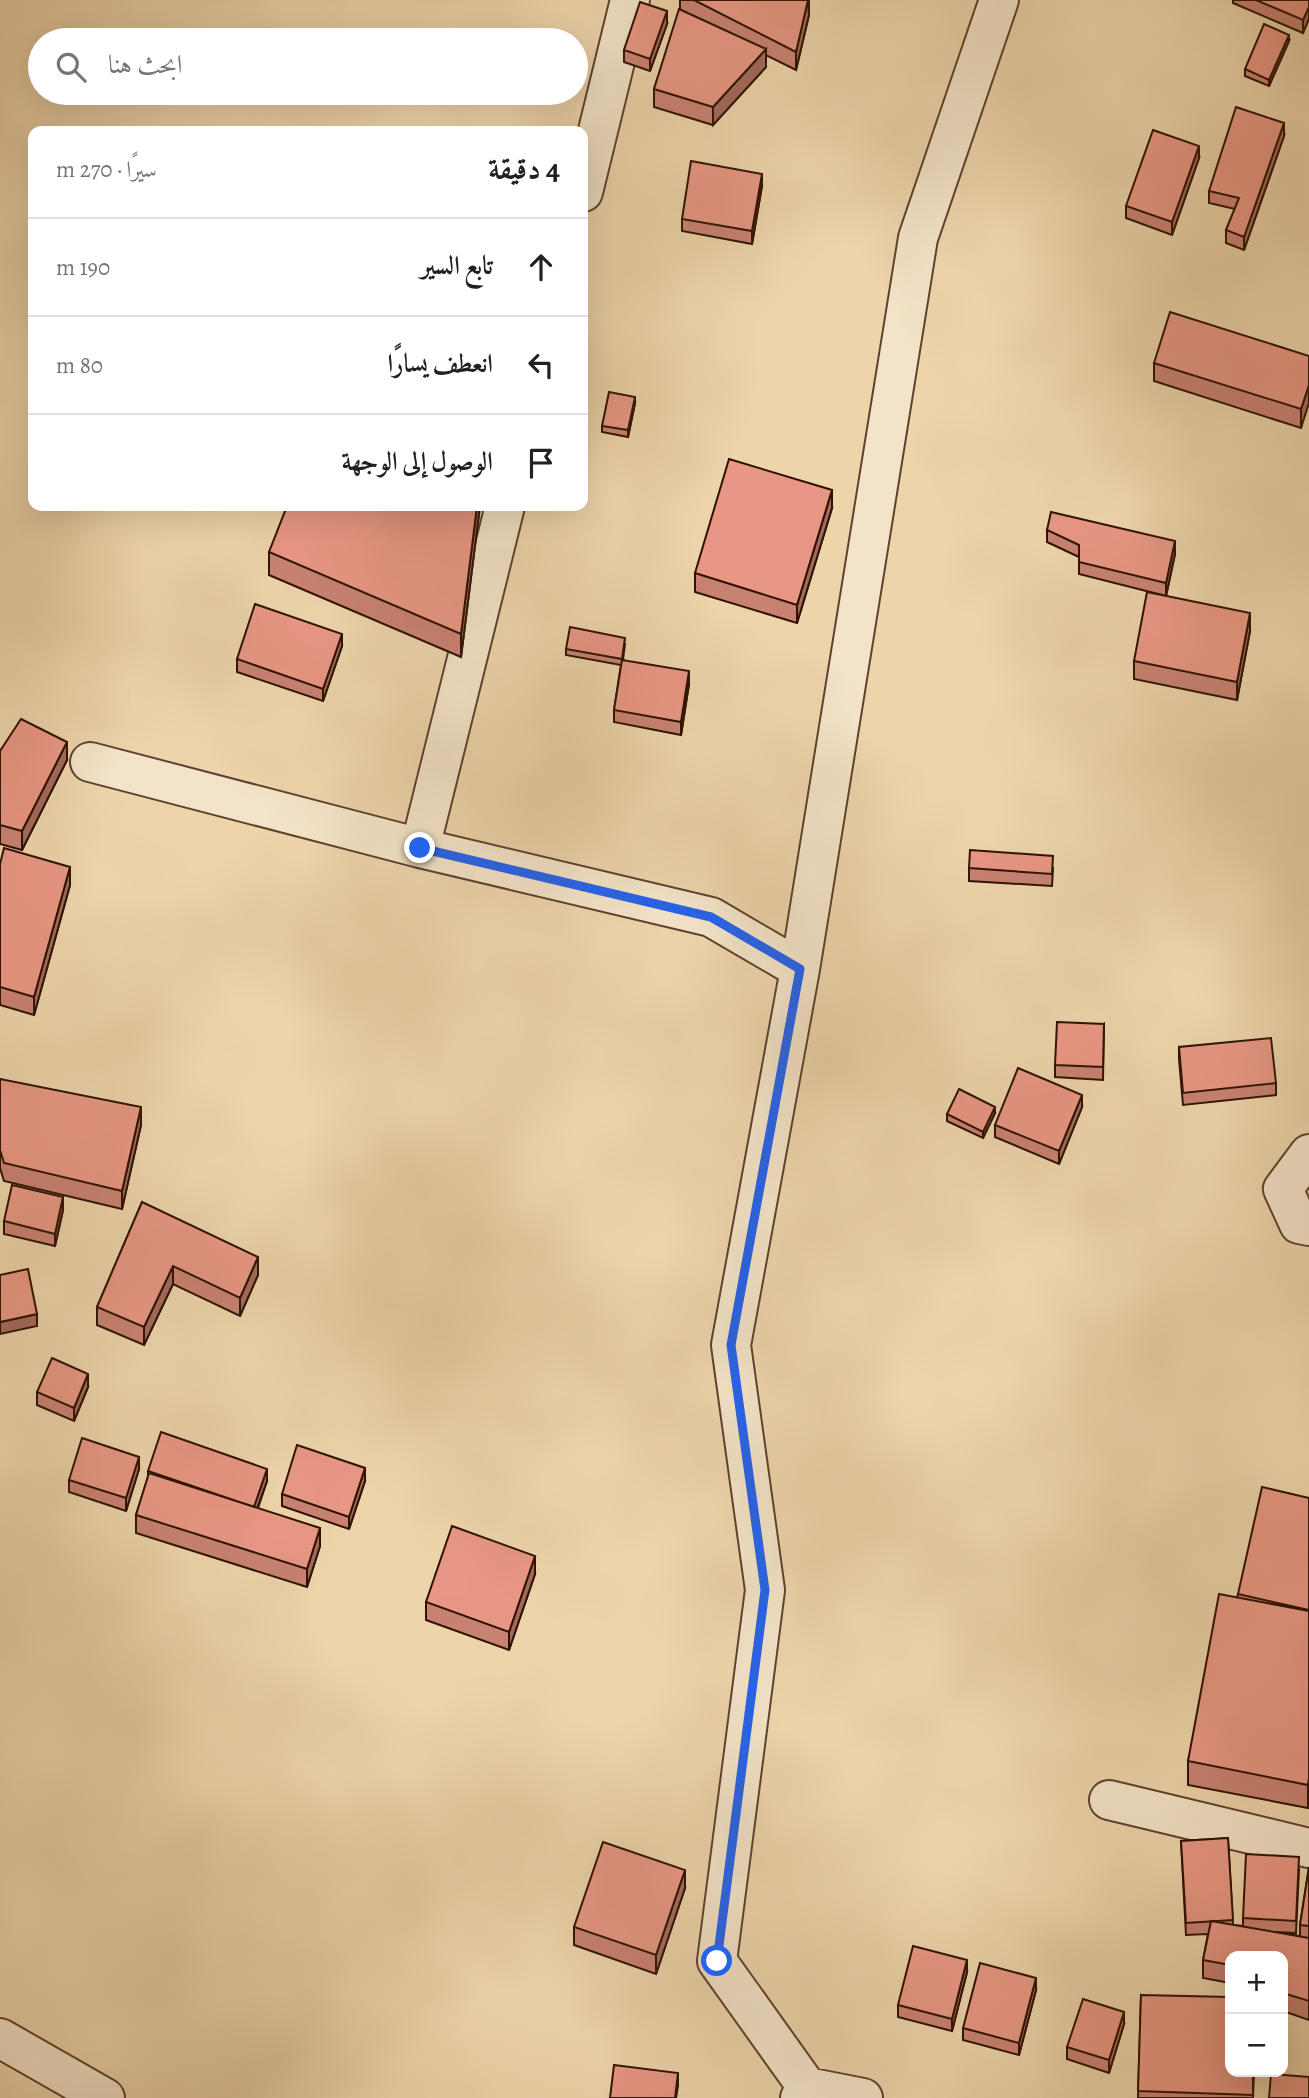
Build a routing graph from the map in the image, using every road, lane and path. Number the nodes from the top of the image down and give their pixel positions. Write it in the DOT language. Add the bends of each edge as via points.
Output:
graph roads {
  1 [pos="630,0"];
  2 [pos="999,0"];
  3 [pos="588,172"];
  4 [pos="504,511"];
  5 [pos="90,762"];
  6 [pos="420,848"];
  7 [pos="800,969"];
  8 [pos="1309,1154"];
  9 [pos="1309,1226"];
  10 [pos="1108,1800"];
  11 [pos="1309,1848"];
  12 [pos="0,2038"];
  13 [pos="803,2093"];
  14 [pos="104,2098"];
  15 [pos="863,2098"];
  1 -- 3 [label="street"];
  2 -- 7 [label="street" via="918,238"];
  4 -- 6 [label="street"];
  5 -- 6 [label="street"];
  6 -- 7 [label="street" via="711,917"];
  7 -- 13 [label="street" via="731,1345 765,1590 717,1961"];
  8 -- 9 [label="street" via="1283,1189 1299,1224"];
  10 -- 11 [label="street"];
  12 -- 14 [label="street"];
  13 -- 15 [label="street"];
}
